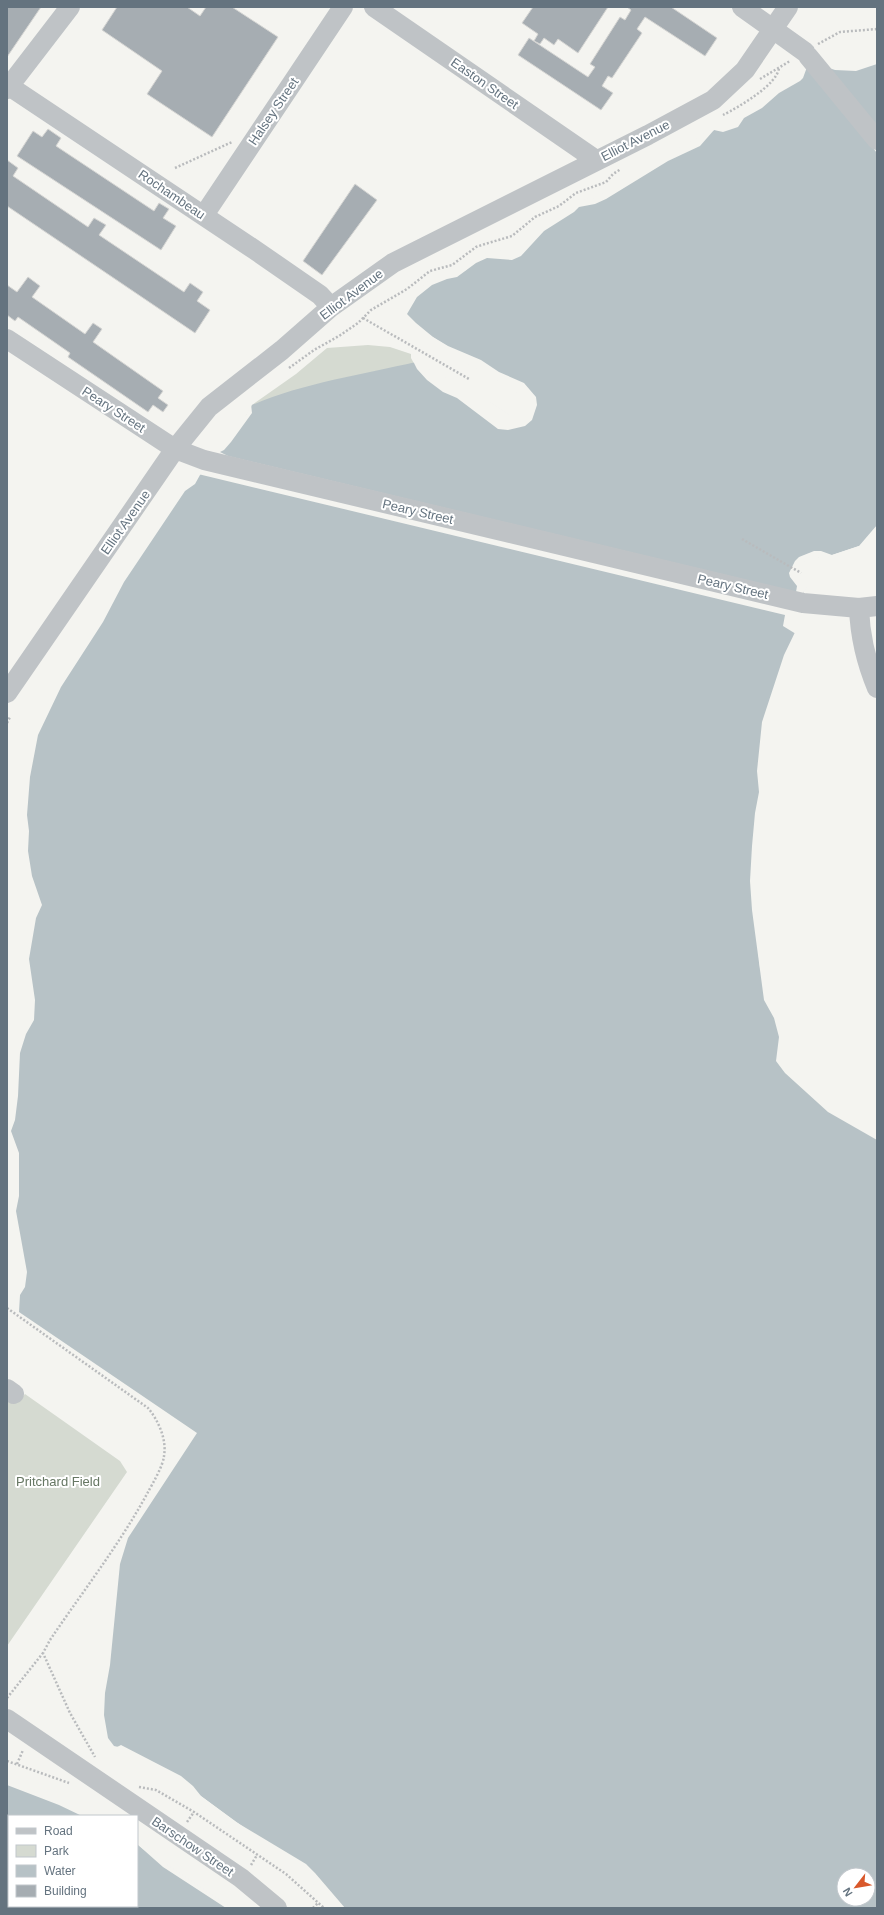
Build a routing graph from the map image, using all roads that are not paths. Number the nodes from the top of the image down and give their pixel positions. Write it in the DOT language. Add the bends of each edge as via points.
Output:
graph roads {
  1 [pos="70,7"];
  2 [pos="343,7"];
  3 [pos="374,7"];
  4 [pos="742,7"];
  5 [pos="788,7"];
  6 [pos="774,28"];
  7 [pos="8,87"];
  8 [pos="877,140"];
  9 [pos="596,160"];
  10 [pos="204,215"];
  11 [pos="331,307"];
  12 [pos="7,339"];
  13 [pos="175,449"];
  14 [pos="868,607"];
  15 [pos="877,688"];
  16 [pos="7,693"];
  17 [pos="7,1719"];
  18 [pos="277,1908"];
  1 -- 7 [label="street"];
  2 -- 10 [label="street, Halsey Street"];
  3 -- 9 [label="street, Easton Street"];
  4 -- 6 [label="street"];
  5 -- 6 [label="street, Elliot Avenue"];
  6 -- 8 [label="street" via="807,54"];
  6 -- 9 [label="street, Elliot Avenue" via="745,70 713,100"];
  7 -- 10 [label="street, Rochambeau"];
  9 -- 11 [label="street, Elliot Avenue" via="393,263"];
  10 -- 11 [label="street, Rochambeau" via="231,227 262,247"];
  11 -- 13 [label="street, Elliot Avenue" via="282,350 209,407"];
  12 -- 13 [label="street, Peary Street"];
  13 -- 14 [label="street, Peary Street" via="204,460 803,603"];
  13 -- 16 [label="street, Elliot Avenue"];
  14 -- 15 [label="street" via="860,627 867,663"];
  17 -- 18 [label="street, Barschow Street" via="235,1874"];
}
